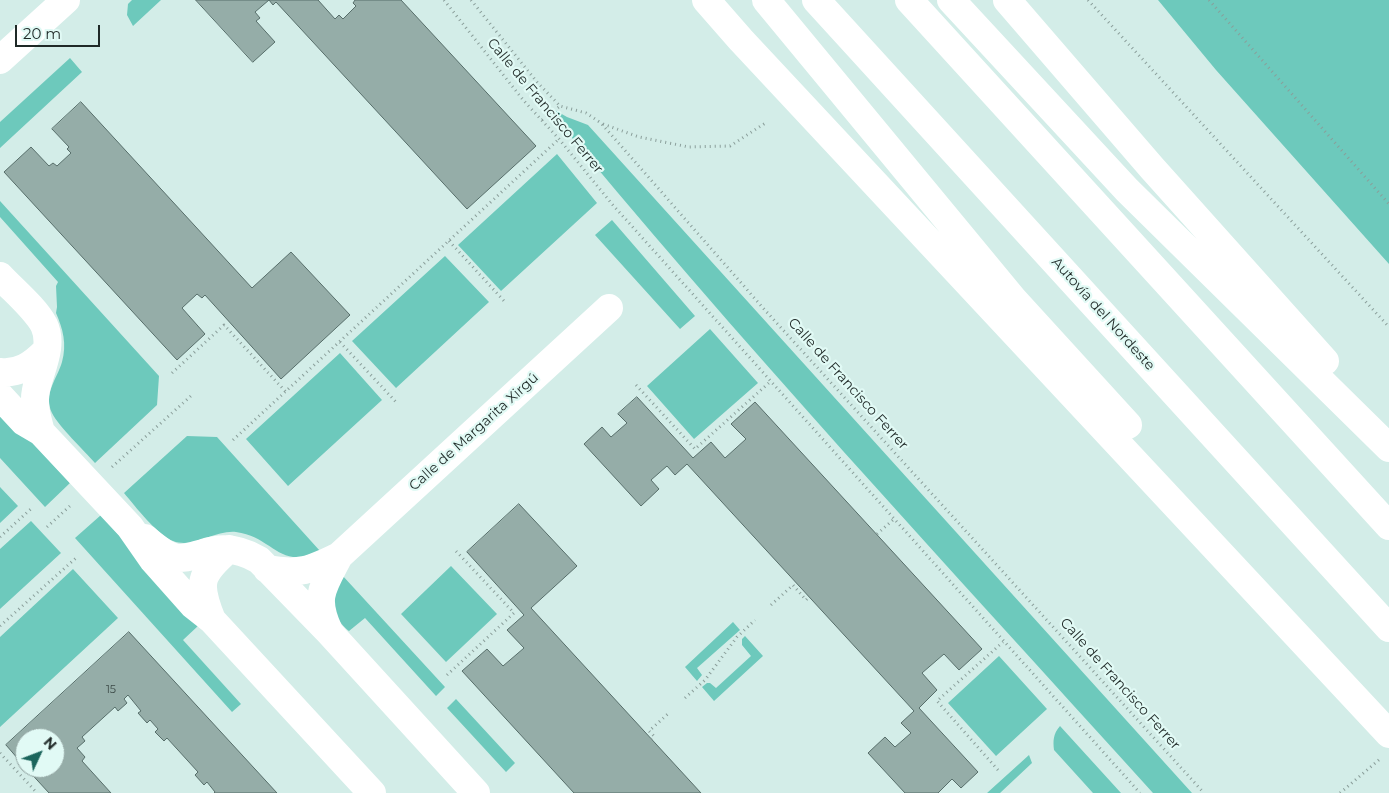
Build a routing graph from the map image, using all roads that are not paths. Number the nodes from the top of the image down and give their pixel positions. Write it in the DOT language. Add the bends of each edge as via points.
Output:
graph roads {
  1 [pos="66,0"];
  2 [pos="706,0"];
  3 [pos="766,0"];
  4 [pos="816,0"];
  5 [pos="908,0"];
  6 [pos="951,0"];
  7 [pos="1007,0"];
  8 [pos="0,60"];
  9 [pos="0,276"];
  10 [pos="609,308"];
  11 [pos="45,352"];
  12 [pos="0,372"];
  13 [pos="0,396"];
  14 [pos="41,432"];
  15 [pos="1389,433"];
  16 [pos="1389,448"];
  17 [pos="1389,526"];
  18 [pos="130,527"];
  19 [pos="229,549"];
  20 [pos="339,556"];
  21 [pos="267,568"];
  22 [pos="212,620"];
  23 [pos="1389,628"];
  24 [pos="330,633"];
  25 [pos="1362,694"];
  26 [pos="1389,712"];
  27 [pos="1386,745"];
  28 [pos="372,793"];
  29 [pos="476,793"];
  1 -- 8 [label="main road"];
  2 -- 25 [label="main road" via="740,40"];
  3 -- 25 [label="main road" via="1013,300"];
  4 -- 23 [label="main road, Autovía del Nordeste"];
  5 -- 17 [label="main road"];
  6 -- 16 [label="main road" via="1128,190"];
  7 -- 15 [label="main road"];
  9 -- 11 [label="main road" via="44,324"];
  10 -- 20 [label="main road, Calle de Margarita Xirgú"];
  11 -- 12 [label="main road" via="24,369"];
  11 -- 14 [label="main road" via="35,401"];
  13 -- 14 [label="main road, Calle de Margarita Xirgú" via="24,422"];
  14 -- 18 [label="main road, Calle de Margarita Xirgú"];
  18 -- 19 [label="main road, Calle de Margarita Xirgú" via="162,551 179,558"];
  18 -- 22 [label="main road, Calle de Margarita Xirgú" via="153,560 193,605"];
  19 -- 21 [label="main road, Calle de Margarita Xirgú" via="251,555"];
  19 -- 22 [label="main road, Calle de Margarita Xirgú" via="210,567 203,583 202,593"];
  20 -- 21 [label="main road, Calle de Margarita Xirgú" via="303,571"];
  20 -- 24 [label="main road, Calle de Margarita Xirgú" via="320,600 322,616"];
  21 -- 24 [label="main road, Calle de Margarita Xirgú"];
  22 -- 28 [label="main road, Calle de Margarita Xirgú"];
  24 -- 29 [label="main road, Calle de Margarita Xirgú"];
  25 -- 26 [label="main road"];
  25 -- 27 [label="main road"];
}
